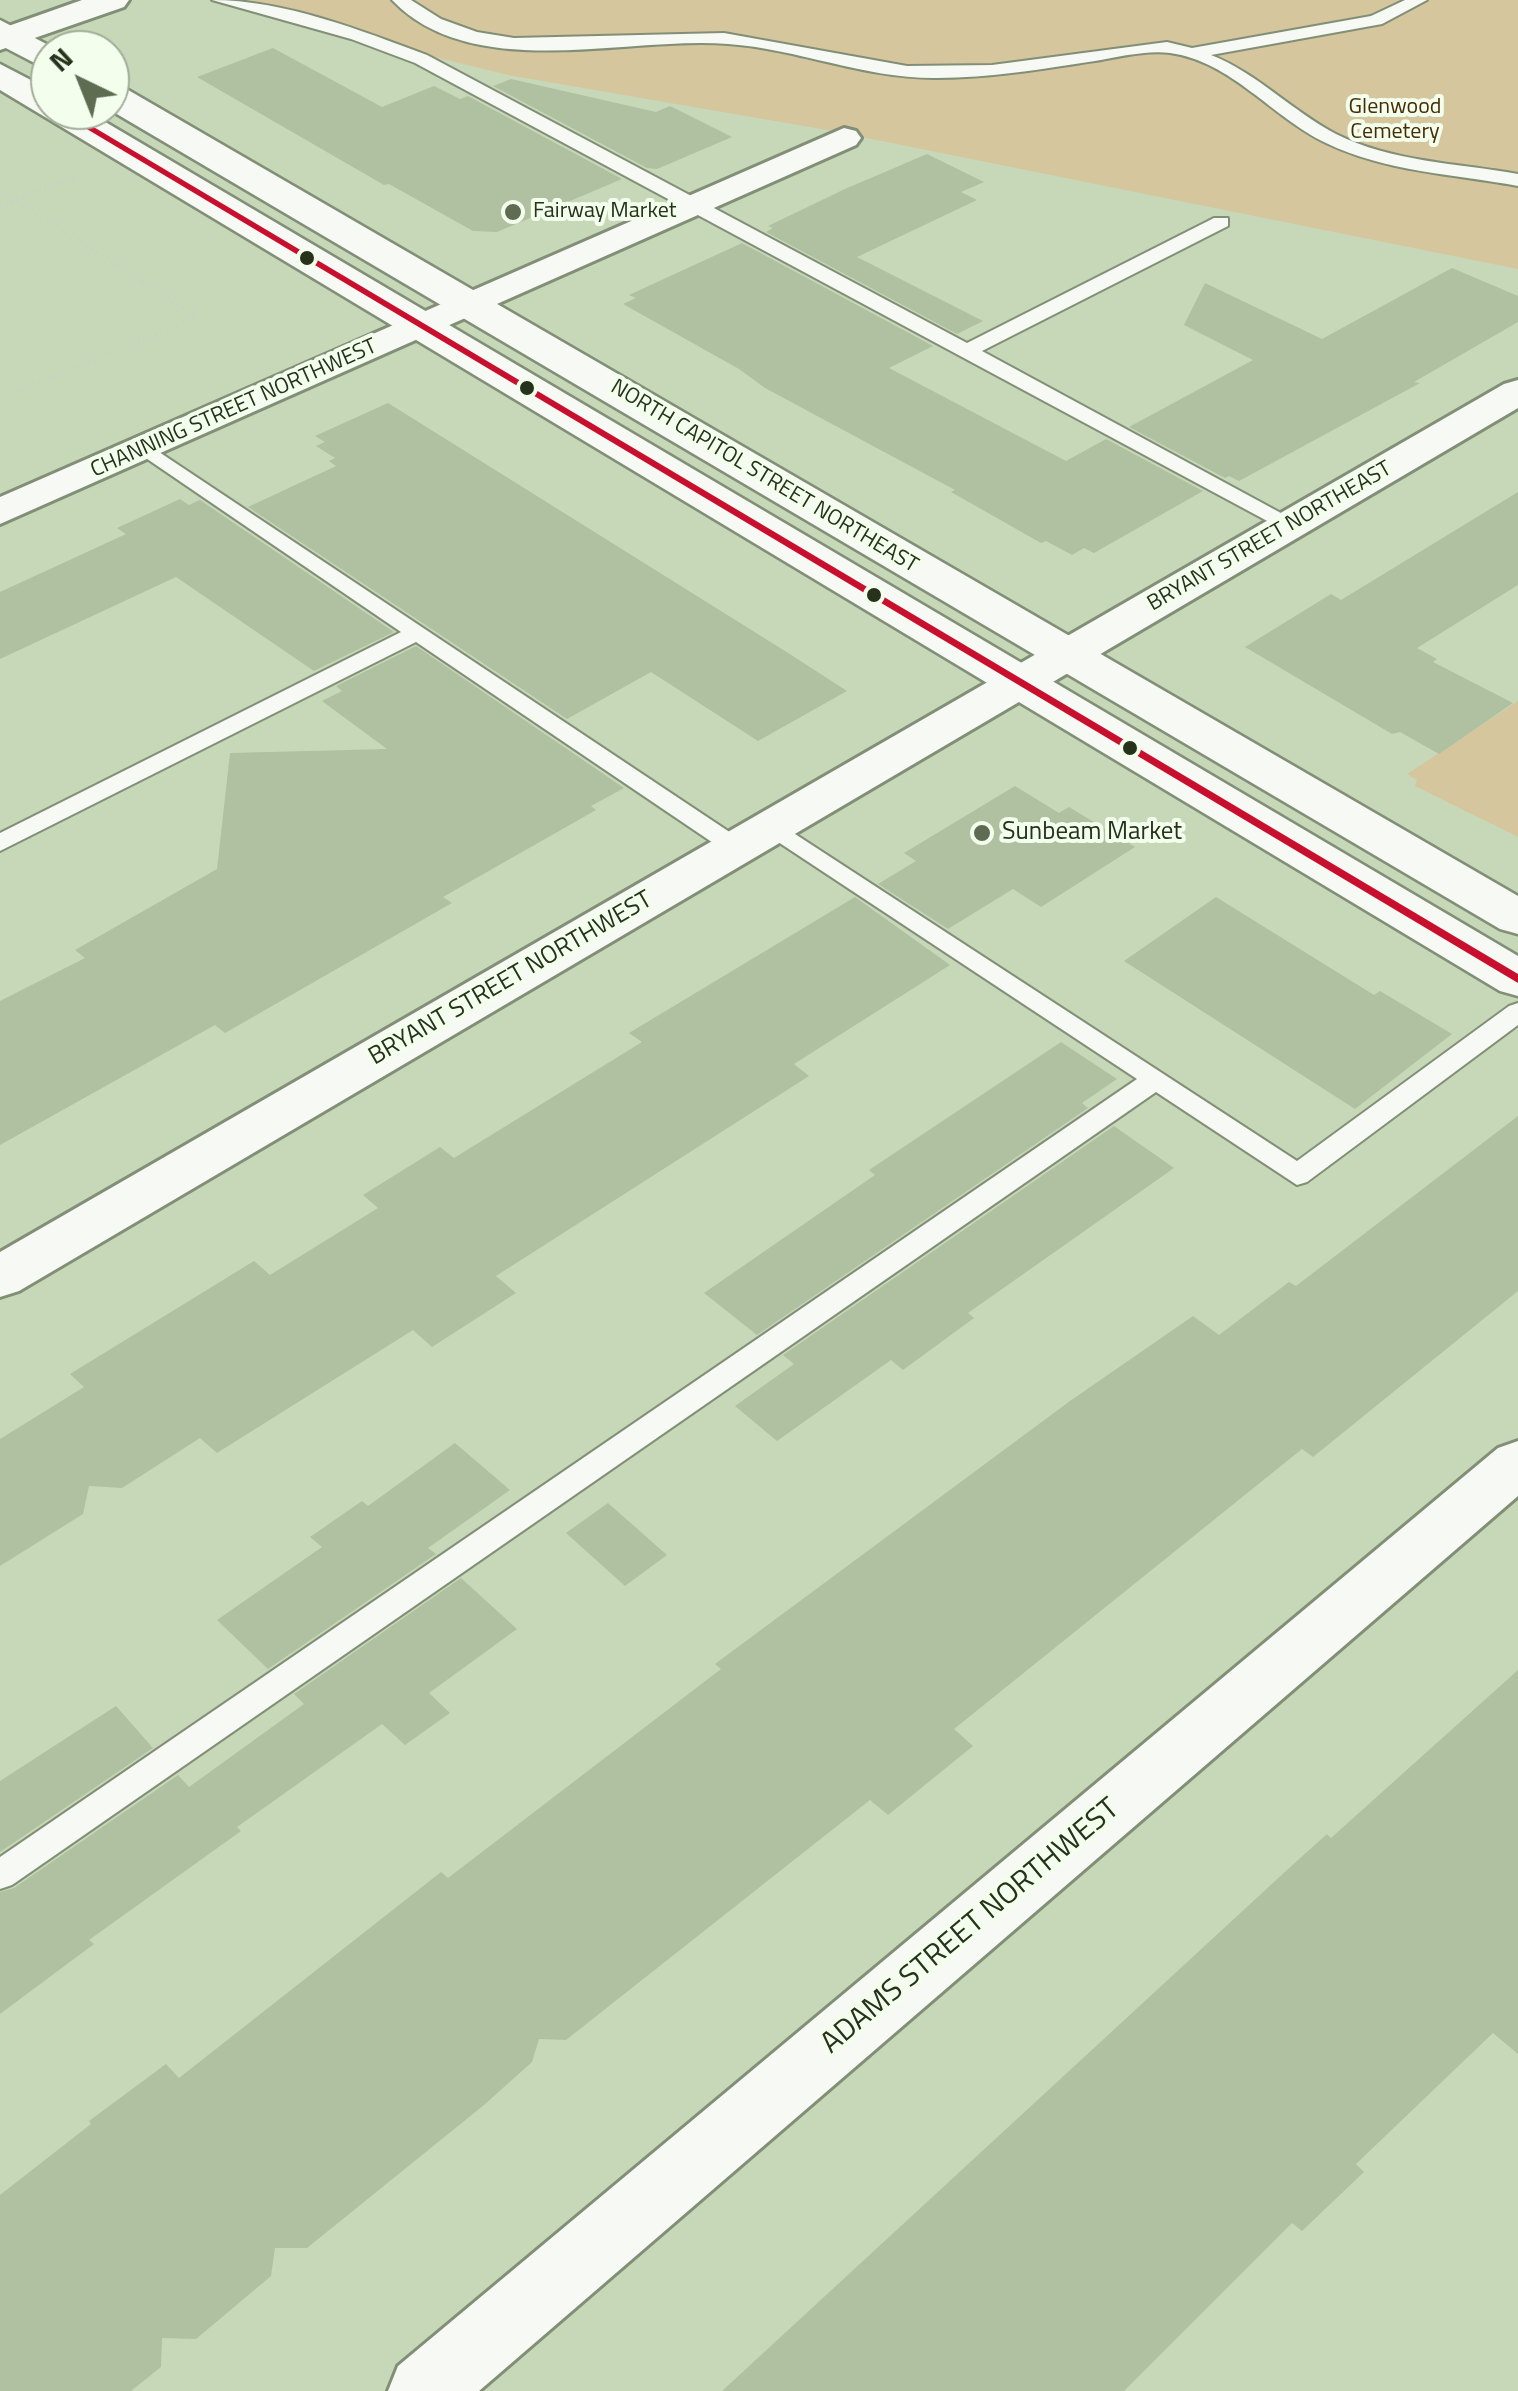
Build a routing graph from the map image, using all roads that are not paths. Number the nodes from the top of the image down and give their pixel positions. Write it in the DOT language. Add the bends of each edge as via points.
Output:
graph roads {
  1 [pos="113,0"];
  2 [pos="220,0"];
  3 [pos="400,0"];
  4 [pos="1420,0"];
  5 [pos="3,35"];
  6 [pos="30,49"];
  7 [pos="1194,52"];
  8 [pos="0,75"];
  9 [pos="30,93"];
  10 [pos="130,107"];
  11 [pos="92,130"];
  12 [pos="844,138"];
  13 [pos="1518,180"];
  14 [pos="692,205"];
  15 [pos="1220,222"];
  16 [pos="468,305"];
  17 [pos="421,326"];
  18 [pos="968,350"];
  19 [pos="1518,392"];
  20 [pos="144,448"];
  21 [pos="0,512"];
  22 [pos="1292,525"];
  23 [pos="418,632"];
  24 [pos="1068,656"];
  25 [pos="1022,682"];
  26 [pos="755,837"];
  27 [pos="0,843"];
  28 [pos="1418,858"];
  29 [pos="1518,900"];
  30 [pos="1518,918"];
  31 [pos="1518,979"];
  32 [pos="1518,1012"];
  33 [pos="1156,1079"];
  34 [pos="0,1277"];
  35 [pos="1518,1463"];
  36 [pos="0,1876"];
  37 [pos="424,2391"];
  1 -- 5 [label="street"];
  2 -- 14 [label="lane" via="421,59"];
  3 -- 7 [label="lane" via="433,21 512,42 726,38 929,74 1141,50"];
  4 -- 7 [label="lane" via="1376,20"];
  5 -- 6 [label="main road"];
  7 -- 13 [label="lane" via="1224,64 1288,113 1365,154"];
  8 -- 9 [label="main road"];
  10 -- 16 [label="main road, NORTH CAPITOL STREET NORTHEAST"];
  11 -- 17 [label="main road"];
  12 -- 14 [label="street, CHANNING STREET NORTHWEST"];
  14 -- 16 [label="street, CHANNING STREET NORTHWEST"];
  14 -- 18 [label="lane"];
  15 -- 18 [label="lane"];
  16 -- 17 [label="street, CHANNING STREET NORTHWEST"];
  16 -- 24 [label="main road, NORTH CAPITOL STREET NORTHEAST"];
  17 -- 20 [label="street, CHANNING STREET NORTHWEST"];
  17 -- 25 [label="main road"];
  18 -- 22 [label="lane"];
  19 -- 22 [label="street, BRYANT STREET NORTHEAST"];
  20 -- 21 [label="street, CHANNING STREET NORTHWEST"];
  20 -- 23 [label="lane"];
  22 -- 24 [label="street, BRYANT STREET NORTHEAST"];
  23 -- 26 [label="lane"];
  23 -- 27 [label="lane"];
  24 -- 25 [label="street, BRYANT STREET NORTHEAST"];
  24 -- 28 [label="main road, NORTH CAPITOL STREET NORTHEAST"];
  25 -- 26 [label="street, BRYANT STREET NORTHWEST"];
  25 -- 31 [label="main road"];
  26 -- 33 [label="lane"];
  26 -- 34 [label="street, BRYANT STREET NORTHWEST"];
  28 -- 29 [label="main road, NORTH CAPITOL STREET NORTHEAST"];
  28 -- 30 [label="main road, NORTH CAPITOL STREET NORTHEAST"];
  32 -- 33 [label="lane" via="1297,1175"];
  33 -- 36 [label="lane"];
  35 -- 37 [label="street, ADAMS STREET NORTHWEST"];
}
